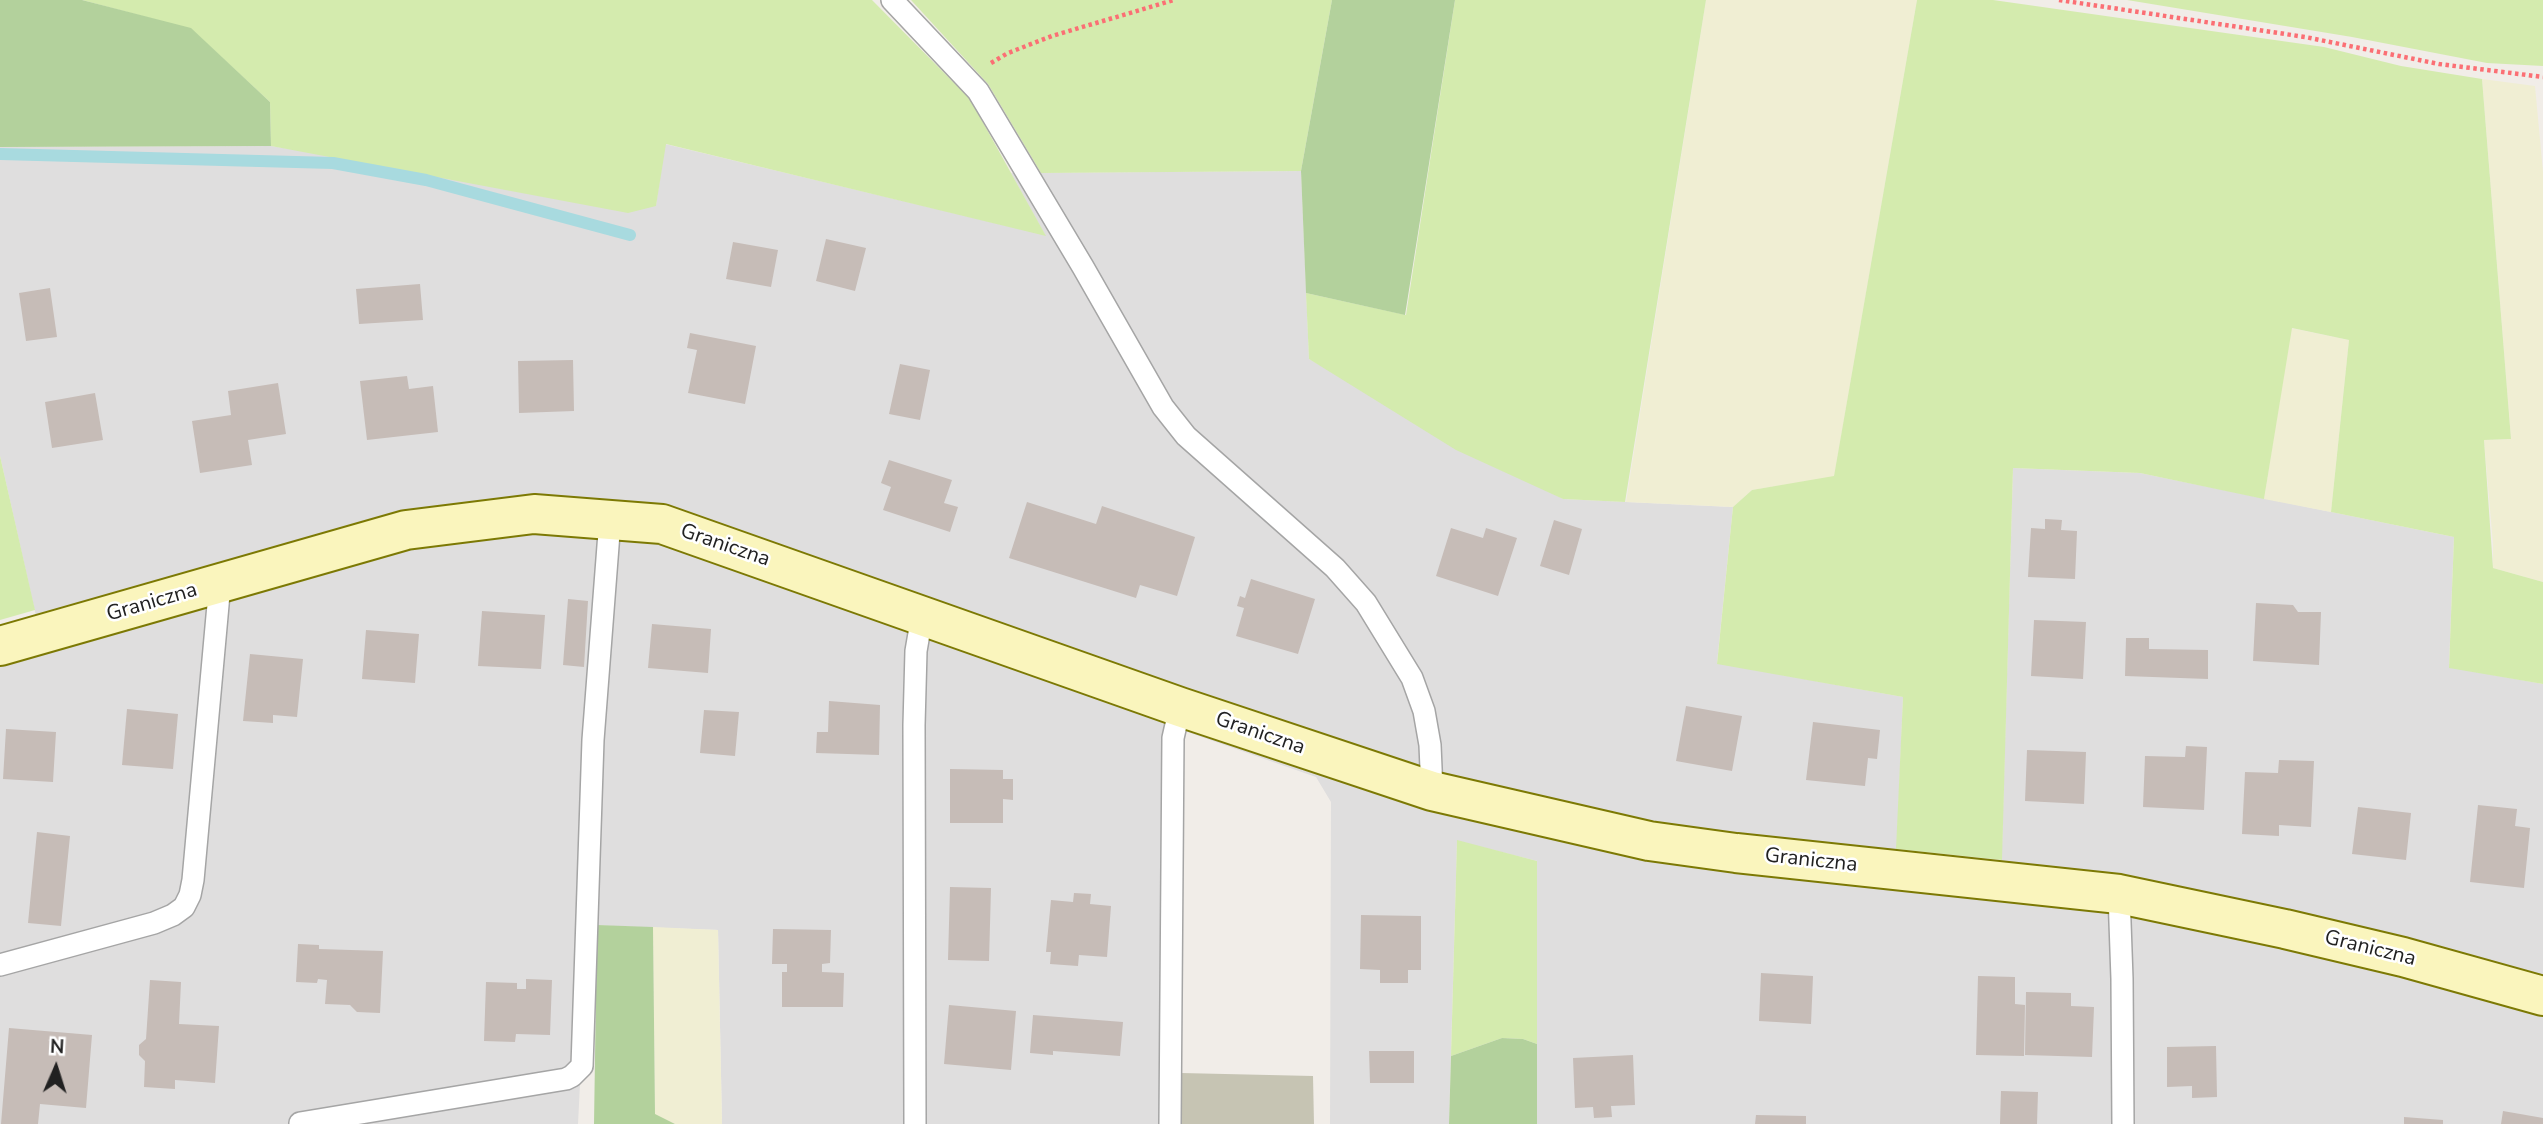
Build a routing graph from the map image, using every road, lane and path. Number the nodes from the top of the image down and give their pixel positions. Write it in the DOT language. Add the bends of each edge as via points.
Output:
graph roads {
  1 [pos="892,0"];
  2 [pos="1174,0"];
  3 [pos="2059,0"];
  4 [pos="2543,77"];
  5 [pos="966,78"];
  6 [pos="610,520"];
  7 [pos="220,583"];
  8 [pos="922,616"];
  9 [pos="0,646"];
  10 [pos="1180,707"];
  11 [pos="1432,791"];
  12 [pos="2119,894"];
  13 [pos="0,965"];
  14 [pos="2543,996"];
  15 [pos="300,1123"];
  16 [pos="915,1124"];
  17 [pos="1170,1124"];
  18 [pos="2123,1124"];
  1 -- 5 [label="lane"];
  2 -- 5 [label="path" via="1052,36 1008,53"];
  3 -- 4 [label="path" via="2305,37 2439,64"];
  5 -- 11 [label="lane" via="978,91 1163,407 1186,436 1335,568 1373,613 1412,678 1424,711"];
  6 -- 7 [label="street, Graniczna" via="534,514 406,530"];
  6 -- 8 [label="street, Graniczna" via="662,524"];
  6 -- 15 [label="lane" via="593,740 582,1066 566,1079"];
  7 -- 9 [label="street, Graniczna"];
  7 -- 13 [label="lane" via="193,880 184,906 154,923"];
  8 -- 10 [label="street, Graniczna"];
  8 -- 16 [label="lane" via="914,724"];
  10 -- 11 [label="street, Graniczna"];
  10 -- 17 [label="lane" via="1173,738"];
  11 -- 12 [label="street, Graniczna" via="1649,841"];
  12 -- 14 [label="street, Graniczna" via="2403,957"];
  12 -- 18 [label="lane"];
}
